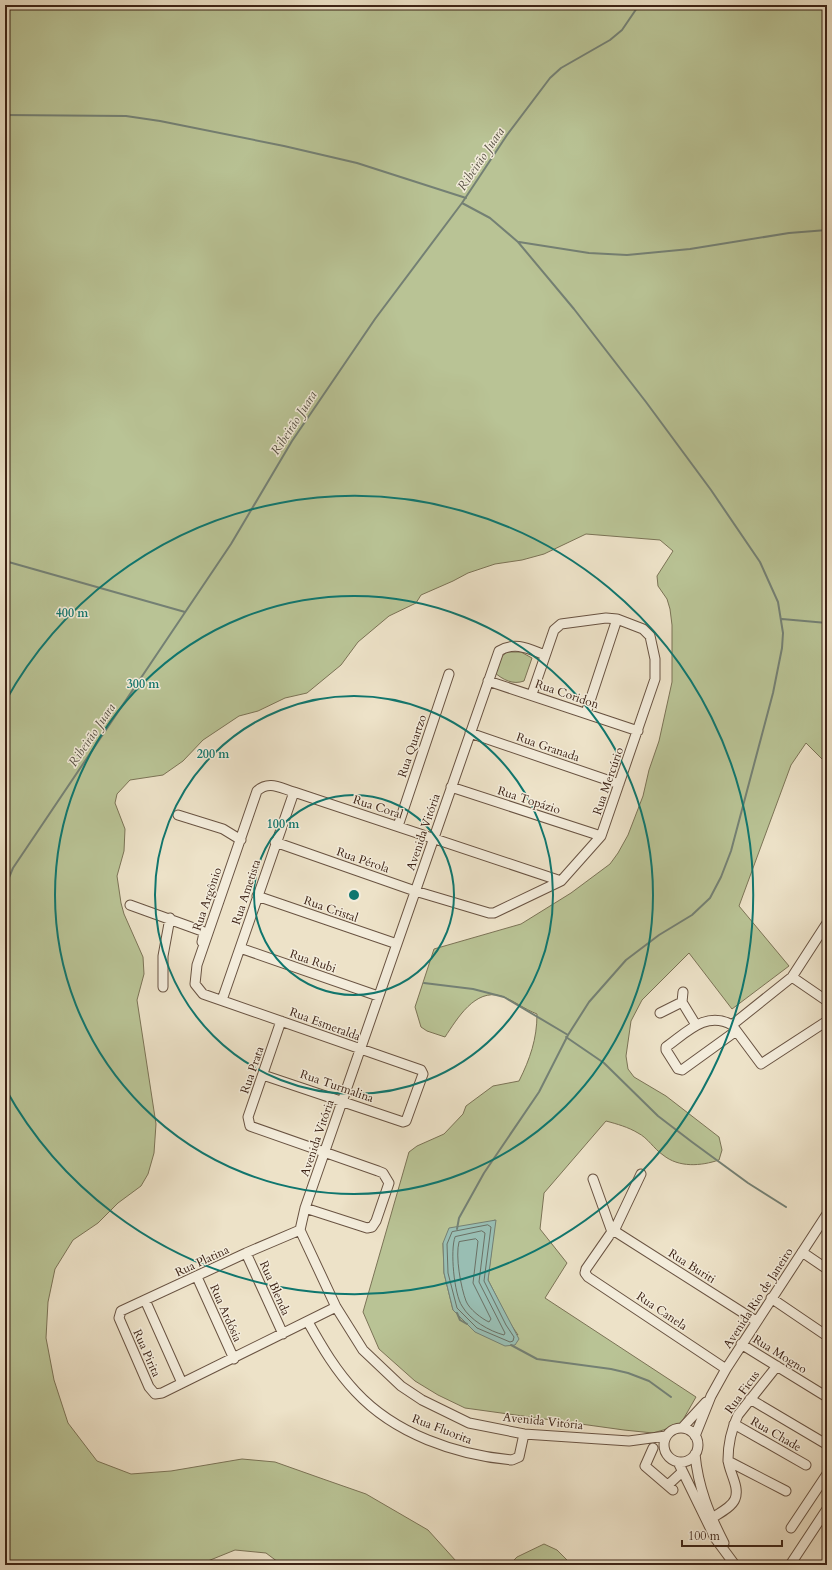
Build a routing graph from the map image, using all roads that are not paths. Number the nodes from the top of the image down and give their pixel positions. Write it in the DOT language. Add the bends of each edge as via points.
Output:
graph roads {
  1 [pos="617,619"];
  2 [pos="545,655"];
  3 [pos="449,674"];
  4 [pos="488,681"];
  5 [pos="532,694"];
  6 [pos="586,713"];
  7 [pos="638,731"];
  8 [pos="470,733"];
  9 [pos="618,784"];
  10 [pos="450,788"];
  11 [pos="257,792"];
  12 [pos="294,792"];
  13 [pos="178,815"];
  14 [pos="398,826"];
  15 [pos="601,836"];
  16 [pos="434,838"];
  17 [pos="241,840"];
  18 [pos="275,842"];
  19 [pos="561,881"];
  20 [pos="415,891"];
  21 [pos="257,896"];
  22 [pos="130,905"];
  23 [pos="489,913"];
  24 [pos="170,918"];
  25 [pos="825,929"];
  26 [pos="397,944"];
  27 [pos="240,948"];
  28 [pos="197,965"];
  29 [pos="792,977"];
  30 [pos="163,987"];
  31 [pos="683,992"];
  32 [pos="378,996"];
  33 [pos="222,1000"];
  34 [pos="827,1001"];
  35 [pos="682,1002"];
  36 [pos="660,1014"];
  37 [pos="281,1021"];
  38 [pos="827,1021"];
  39 [pos="696,1025"];
  40 [pos="734,1028"];
  41 [pos="360,1049"];
  42 [pos="263,1074"];
  43 [pos="342,1100"];
  44 [pos="403,1122"];
  45 [pos="324,1153"];
  46 [pos="641,1174"];
  47 [pos="593,1179"];
  48 [pos="306,1208"];
  49 [pos="827,1214"];
  50 [pos="300,1230"];
  51 [pos="614,1232"];
  52 [pos="802,1252"];
  53 [pos="246,1253"];
  54 [pos="827,1269"];
  55 [pos="197,1276"];
  56 [pos="771,1298"];
  57 [pos="145,1300"];
  58 [pos="336,1308"];
  59 [pos="119,1318"];
  60 [pos="756,1321"];
  61 [pos="308,1322"];
  62 [pos="283,1334"];
  63 [pos="827,1336"];
  64 [pos="741,1344"];
  65 [pos="234,1359"];
  66 [pos="777,1366"];
  67 [pos="726,1369"];
  68 [pos="182,1383"];
  69 [pos="711,1396"];
  70 [pos="827,1397"];
  71 [pos="750,1399"];
  72 [pos="734,1424"];
  73 [pos="682,1428"];
  74 [pos="524,1434"];
  75 [pos="666,1436"];
  76 [pos="695,1436"];
  77 [pos="629,1441"];
  78 [pos="826,1444"];
  79 [pos="653,1448"];
  80 [pos="665,1451"];
  81 [pos="695,1454"];
  82 [pos="728,1461"];
  83 [pos="678,1462"];
  84 [pos="806,1465"];
  85 [pos="682,1472"];
  86 [pos="827,1474"];
  87 [pos="786,1491"];
  88 [pos="827,1509"];
  89 [pos="712,1518"];
  90 [pos="791,1528"];
  91 [pos="734,1565"];
  92 [pos="790,1565"];
  1 -- 2 [label="street" via="561,624 557,626"];
  1 -- 6 [label="street"];
  1 -- 7 [label="street, Rua Mercúrio" via="647,631 655,659 655,679"];
  2 -- 4 [label="street, Avenida Vitória" via="513,645 499,651"];
  2 -- 5 [label="street"];
  3 -- 14 [label="street, Rua Quartzo"];
  4 -- 5 [label="street, Rua Coridon"];
  4 -- 8 [label="street, Avenida Vitória"];
  5 -- 6 [label="street, Rua Coridon"];
  6 -- 7 [label="street, Rua Coridon"];
  7 -- 9 [label="street, Rua Mercúrio"];
  8 -- 9 [label="street, Rua Granada"];
  8 -- 10 [label="street, Avenida Vitória"];
  9 -- 15 [label="street, Rua Mercúrio"];
  10 -- 15 [label="street, Rua Topázio"];
  10 -- 16 [label="street, Avenida Vitória"];
  11 -- 12 [label="street, Rua Coral" via="268,784"];
  11 -- 17 [label="street, Rua Argônio"];
  12 -- 14 [label="street, Rua Coral"];
  12 -- 18 [label="street, Rua Ametista"];
  13 -- 17 [label="street" via="223,829"];
  14 -- 16 [label="street, Rua Coral"];
  15 -- 19 [label="street, Rua Mercúrio"];
  16 -- 19 [label="street, Rua Coral"];
  16 -- 20 [label="street, Avenida Vitória"];
  17 -- 28 [label="street, Rua Argônio"];
  18 -- 20 [label="street, Rua Pérola"];
  18 -- 21 [label="street, Rua Ametista"];
  19 -- 23 [label="street, Rua Mercúrio"];
  20 -- 23 [label="street, Rua Pérola"];
  20 -- 26 [label="street, Avenida Vitória"];
  21 -- 26 [label="street, Rua Cristal"];
  21 -- 27 [label="street, Rua Ametista"];
  22 -- 24 [label="street"];
  24 -- 28 [label="street" via="203,932"];
  24 -- 30 [label="street" via="163,956"];
  25 -- 29 [label="street"];
  26 -- 32 [label="street, Avenida Vitória"];
  27 -- 32 [label="street, Rua Rubi"];
  27 -- 33 [label="street, Rua Ametista"];
  28 -- 33 [label="street, Rua Argônio" via="195,984 203,994"];
  29 -- 34 [label="street"];
  29 -- 40 [label="street"];
  31 -- 35 [label="street"];
  32 -- 41 [label="street, Avenida Vitória"];
  33 -- 37 [label="street, Rua Esmeralda"];
  35 -- 36 [label="street"];
  35 -- 39 [label="street"];
  37 -- 41 [label="street, Rua Esmeralda"];
  37 -- 42 [label="street, Rua Prata"];
  38 -- 40 [label="street" via="761,1064"];
  39 -- 40 [label="street" via="705,1020 726,1022"];
  39 -- 40 [label="street" via="666,1047 678,1069 682,1070"];
  41 -- 43 [label="street, Avenida Vitória"];
  41 -- 44 [label="street, Rua Esmeralda" via="423,1073 407,1119"];
  42 -- 43 [label="street, Rua Turmalina"];
  42 -- 45 [label="street, Rua Prata" via="248,1118 250,1126"];
  43 -- 44 [label="street, Rua Turmalina"];
  43 -- 45 [label="street, Avenida Vitória"];
  45 -- 48 [label="street, Avenida Vitória"];
  45 -- 48 [label="street" via="383,1173 388,1180 387,1190 374,1226 367,1228"];
  46 -- 51 [label="street"];
  47 -- 51 [label="street"];
  48 -- 50 [label="street, Avenida Vitória"];
  49 -- 52 [label="street, Avenida Rio de Janeiro"];
  50 -- 53 [label="street, Rua Platina"];
  50 -- 58 [label="street, Avenida Vitória"];
  51 -- 60 [label="street, Rua Buriti"];
  51 -- 67 [label="street, Rua Canela" via="585,1273"];
  52 -- 54 [label="street"];
  52 -- 56 [label="street, Avenida Rio de Janeiro"];
  53 -- 55 [label="street, Rua Platina"];
  53 -- 62 [label="street, Rua Blenda"];
  55 -- 57 [label="street, Rua Platina"];
  55 -- 65 [label="street, Rua Ardósia"];
  56 -- 60 [label="street, Avenida Rio de Janeiro"];
  56 -- 63 [label="street"];
  57 -- 59 [label="street, Rua Platina" via="121,1311"];
  57 -- 68 [label="street"];
  58 -- 61 [label="street"];
  58 -- 74 [label="street, Avenida Vitória" via="363,1350 401,1386 448,1414 469,1423"];
  59 -- 68 [label="street, Rua Pirita" via="152,1392 157,1395"];
  60 -- 64 [label="street, Avenida Rio de Janeiro"];
  61 -- 62 [label="street"];
  61 -- 74 [label="street, Rua Fluorita" via="326,1354 356,1393 373,1408 419,1436 461,1451 512,1460 519,1457"];
  62 -- 65 [label="street"];
  64 -- 66 [label="street, Rua Mogno"];
  64 -- 67 [label="street, Avenida Rio de Janeiro"];
  65 -- 68 [label="street"];
  66 -- 70 [label="street, Rua Mogno"];
  66 -- 71 [label="street, Rua Ficus"];
  67 -- 69 [label="street, Avenida Rio de Janeiro"];
  69 -- 73 [label="street, Avenida Rio de Janeiro"];
  69 -- 76 [label="street, Avenida Rio de Janeiro"];
  71 -- 72 [label="street, Rua Ficus"];
  71 -- 78 [label="street"];
  72 -- 82 [label="street, Rua Ficus"];
  72 -- 84 [label="street, Rua Chade"];
  73 -- 75 [label="street" via="673,1430"];
  73 -- 76 [label="street" via="690,1430"];
  74 -- 77 [label="street, Avenida Vitória"];
  75 -- 77 [label="street, Avenida Vitória"];
  75 -- 80 [label="street"];
  76 -- 81 [label="street" via="698,1445"];
  77 -- 79 [label="street, Avenida Vitória"];
  79 -- 80 [label="street, Avenida Vitória"];
  79 -- 85 [label="street" via="645,1466 670,1487"];
  80 -- 83 [label="street" via="670,1458"];
  81 -- 83 [label="street" via="688,1461"];
  81 -- 89 [label="street" via="698,1480"];
  82 -- 87 [label="street"];
  82 -- 89 [label="street, Rua Ficus" via="736,1498 732,1504"];
  83 -- 85 [label="street"];
  85 -- 91 [label="street" via="715,1538"];
  86 -- 90 [label="street"];
  88 -- 92 [label="street"];
  89 -- 91 [label="street"];
}
